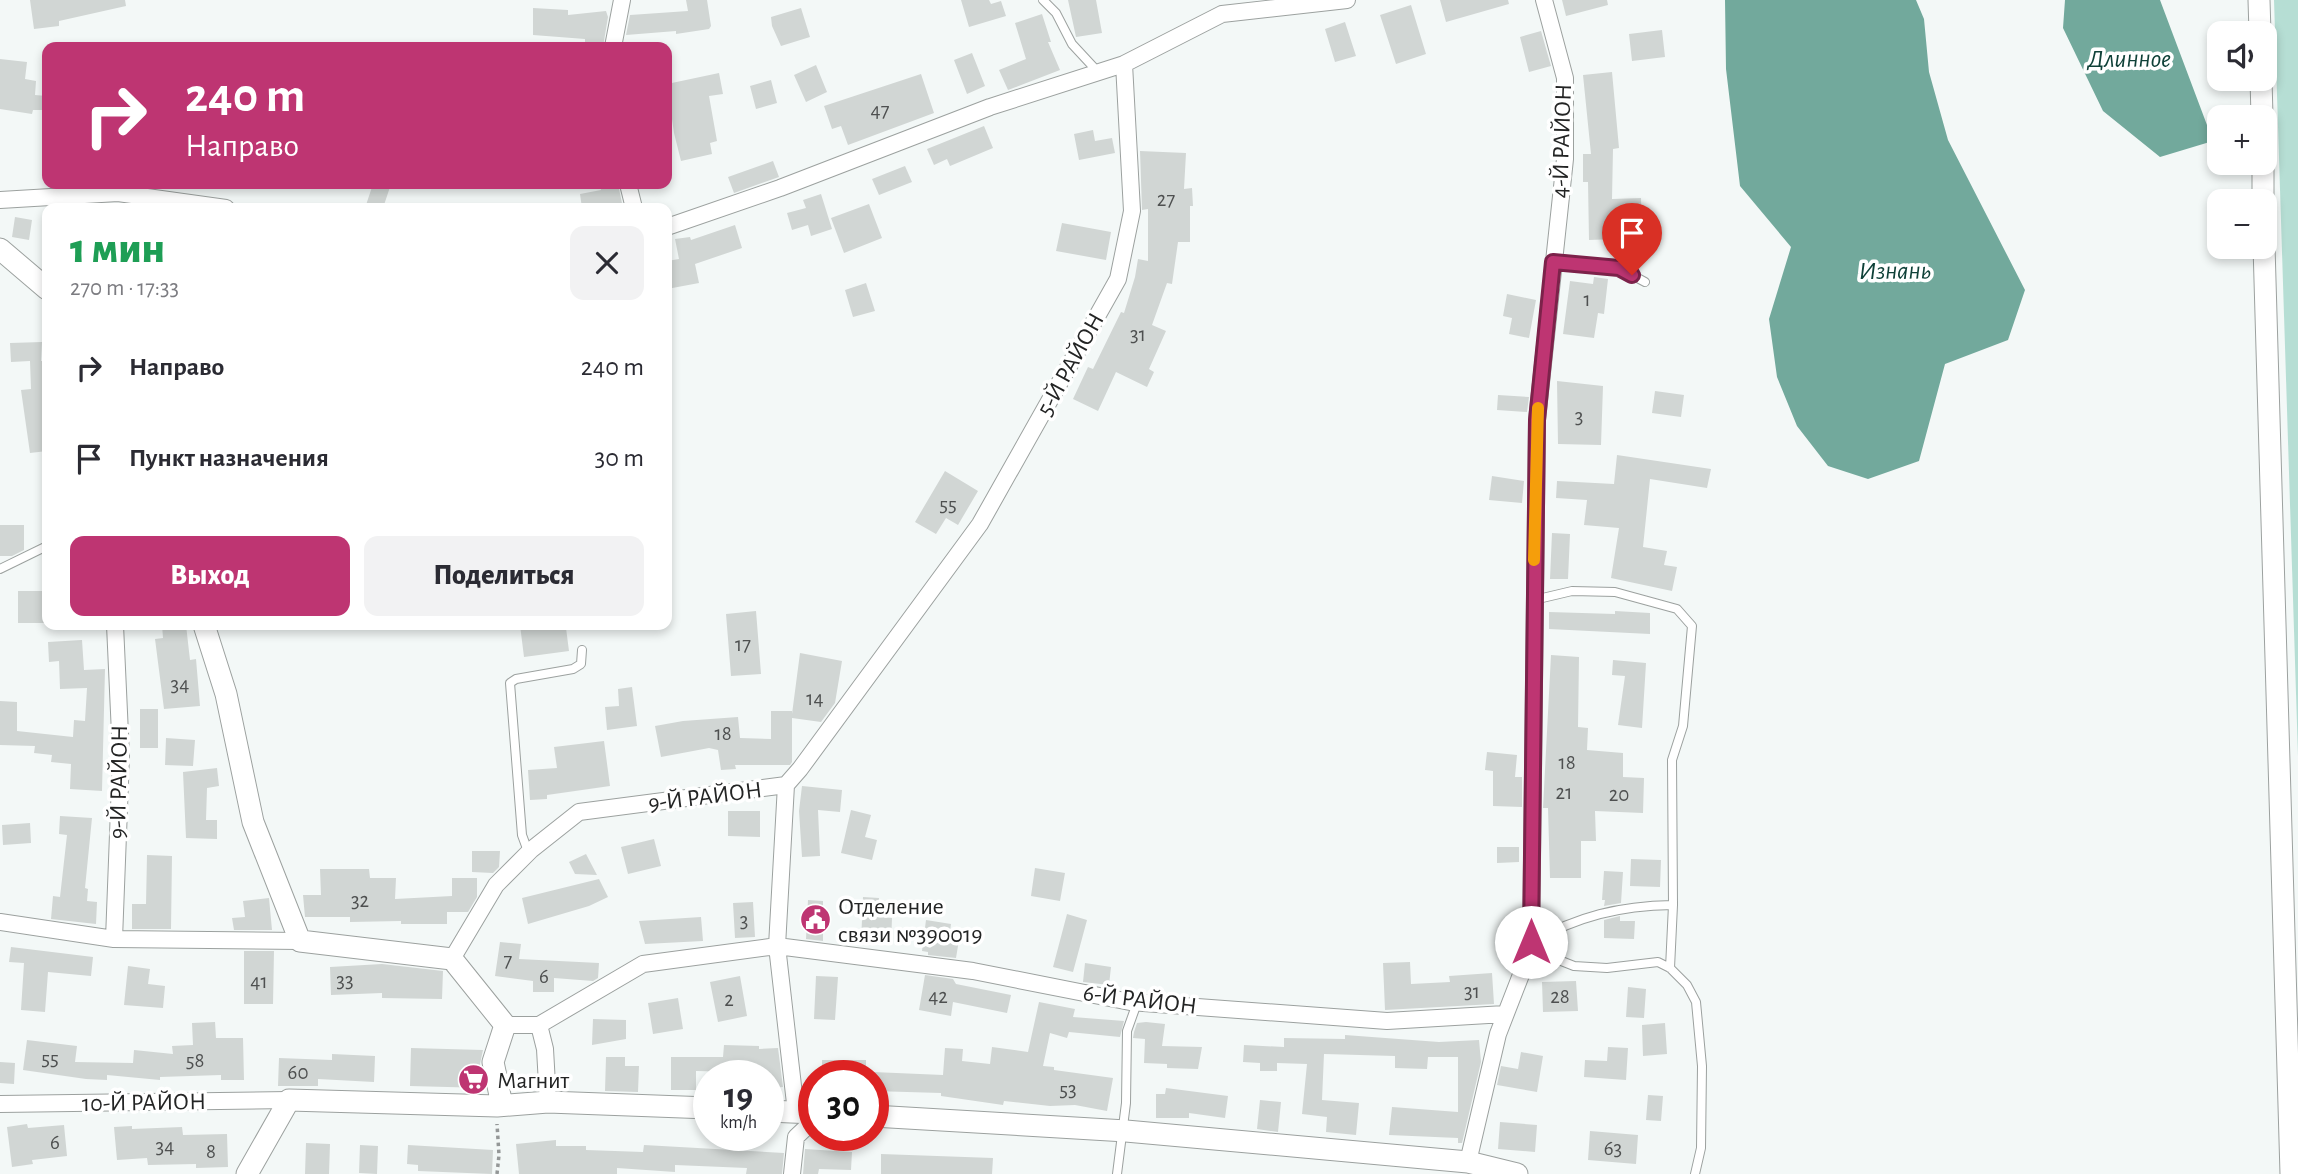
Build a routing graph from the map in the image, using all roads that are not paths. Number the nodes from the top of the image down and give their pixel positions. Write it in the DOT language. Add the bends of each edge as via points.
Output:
graph roads {
  1 [pos="622,0"];
  2 [pos="1043,0"];
  3 [pos="1347,0"];
  4 [pos="1544,0"];
  5 [pos="2259,0"];
  6 [pos="1222,7"];
  7 [pos="2260,21"];
  8 [pos="614,42"];
  9 [pos="1124,64"];
  10 [pos="1098,72"];
  11 [pos="118,193"];
  12 [pos="0,200"];
  13 [pos="113,203"];
  14 [pos="190,203"];
  15 [pos="672,225"];
  16 [pos="0,249"];
  17 [pos="2264,259"];
  18 [pos="1553,262"];
  19 [pos="1645,282"];
  20 [pos="42,285"];
  21 [pos="42,548"];
  22 [pos="0,569"];
  23 [pos="1533,601"];
  24 [pos="904,629"];
  25 [pos="116,630"];
  26 [pos="206,630"];
  27 [pos="582,650"];
  28 [pos="786,785"];
  29 [pos="528,854"];
  30 [pos="1673,905"];
  31 [pos="0,922"];
  32 [pos="114,939"];
  33 [pos="300,941"];
  34 [pos="1531,945"];
  35 [pos="777,946"];
  36 [pos="452,958"];
  37 [pos="1670,968"];
  38 [pos="1137,1003"];
  39 [pos="1505,1014"];
  40 [pos="505,1025"];
  41 [pos="539,1025"];
  42 [pos="798,1060"];
  43 [pos="289,1100"];
  44 [pos="548,1102"];
  45 [pos="0,1104"];
  46 [pos="499,1106"];
  47 [pos="693,1107"];
  48 [pos="889,1117"];
  49 [pos="1124,1130"];
  50 [pos="798,1133"];
  51 [pos="1474,1167"];
  52 [pos="247,1174"];
  53 [pos="792,1174"];
  54 [pos="1117,1174"];
  55 [pos="1517,1174"];
  56 [pos="1695,1174"];
  57 [pos="2291,1174"];
  1 -- 8 [label="street"];
  2 -- 10 [label="lane" via="1072,44"];
  3 -- 6 [label="street"];
  4 -- 18 [label="street, 4-Й РАЙОН" via="1565,78 1565,159"];
  5 -- 7 [label="street"];
  6 -- 9 [label="street"];
  9 -- 10 [label="street"];
  9 -- 24 [label="street, 5-Й РАЙОН" via="1132,211 1118,279 980,524"];
  10 -- 15 [label="street" via="990,107"];
  11 -- 12 [label="street"];
  11 -- 13 [label="street"];
  11 -- 14 [label="street"];
  16 -- 20 [label="street"];
  17 -- 57 [label="street"];
  18 -- 19 [label="lane" via="1619,268"];
  18 -- 23 [label="street" via="1537,420"];
  21 -- 22 [label="lane"];
  23 -- 30 [label="lane" via="1572,591 1615,592 1677,609 1692,626 1683,726 1672,760"];
  23 -- 34 [label="street"];
  24 -- 28 [label="street, 9-Й РАЙОН"];
  25 -- 32 [label="street, 9-Й РАЙОН" via="121,756"];
  26 -- 33 [label="street" via="226,694 253,822"];
  27 -- 29 [label="lane" via="581,664 573,670 510,683 522,835"];
  28 -- 29 [label="street, 9-Й РАЙОН" via="579,812"];
  28 -- 35 [label="street"];
  29 -- 36 [label="street, 9-Й РАЙОН" via="496,885"];
  30 -- 34 [label="lane" via="1605,911 1569,923"];
  30 -- 37 [label="lane"];
  31 -- 32 [label="street"];
  32 -- 33 [label="street"];
  33 -- 36 [label="street"];
  34 -- 37 [label="lane" via="1574,966 1607,968 1658,962"];
  34 -- 39 [label="street"];
  35 -- 38 [label="street, 6-Й РАЙОН" via="973,971"];
  35 -- 41 [label="street, 6-Й РАЙОН" via="642,964"];
  35 -- 42 [label="street"];
  36 -- 40 [label="street"];
  37 -- 56 [label="lane" via="1696,1002 1702,1066 1701,1148"];
  38 -- 39 [label="street, 6-Й РАЙОН" via="1387,1021"];
  38 -- 49 [label="lane" via="1127,1031"];
  39 -- 51 [label="street"];
  40 -- 41 [label="street"];
  40 -- 46 [label="street" via="493,1062"];
  41 -- 44 [label="street"];
  43 -- 45 [label="street, 10-Й РАЙОН"];
  43 -- 46 [label="street"];
  43 -- 52 [label="street"];
  44 -- 46 [label="street"];
  44 -- 47 [label="street"];
  48 -- 49 [label="street"];
  49 -- 51 [label="street"];
  49 -- 54 [label="lane"];
  50 -- 53 [label="street"];
  51 -- 55 [label="street"];
}
